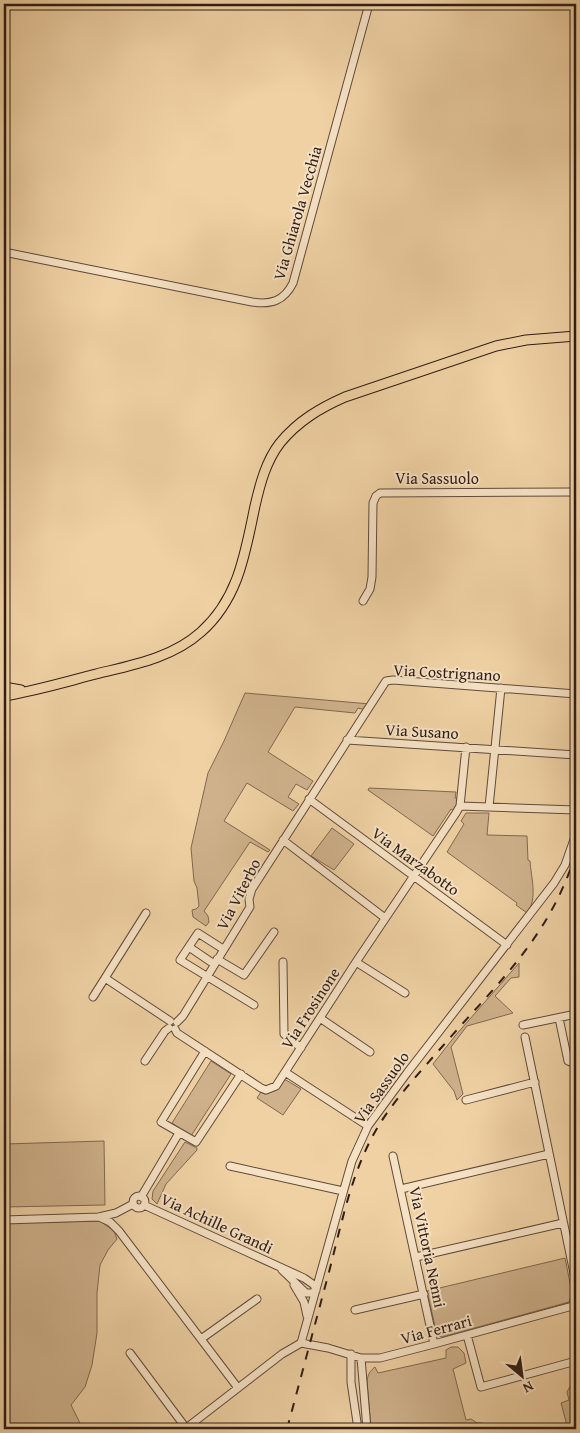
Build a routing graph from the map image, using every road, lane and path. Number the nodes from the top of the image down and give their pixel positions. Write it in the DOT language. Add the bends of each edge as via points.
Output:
graph roads {
  1 [pos="369,4"];
  2 [pos="4,252"];
  3 [pos="576,336"];
  4 [pos="576,492"];
  5 [pos="363,601"];
  6 [pos="4,687"];
  7 [pos="501,688"];
  8 [pos="31,692"];
  9 [pos="576,694"];
  10 [pos="4,696"];
  11 [pos="347,740"];
  12 [pos="466,747"];
  13 [pos="494,749"];
  14 [pos="576,755"];
  15 [pos="309,799"];
  16 [pos="460,806"];
  17 [pos="489,807"];
  18 [pos="576,810"];
  19 [pos="576,834"];
  20 [pos="283,840"];
  21 [pos="414,876"];
  22 [pos="146,914"];
  23 [pos="385,918"];
  24 [pos="274,932"];
  25 [pos="507,945"];
  26 [pos="189,947"];
  27 [pos="224,949"];
  28 [pos="216,962"];
  29 [pos="283,962"];
  30 [pos="356,962"];
  31 [pos="207,976"];
  32 [pos="105,978"];
  33 [pos="405,993"];
  34 [pos="92,996"];
  35 [pos="254,1005"];
  36 [pos="576,1014"];
  37 [pos="320,1018"];
  38 [pos="559,1018"];
  39 [pos="173,1025"];
  40 [pos="523,1025"];
  41 [pos="525,1037"];
  42 [pos="301,1048"];
  43 [pos="205,1051"];
  44 [pos="370,1052"];
  45 [pos="145,1061"];
  46 [pos="576,1064"];
  47 [pos="285,1072"];
  48 [pos="241,1074"];
  49 [pos="535,1082"];
  50 [pos="466,1100"];
  51 [pos="368,1126"];
  52 [pos="179,1133"];
  53 [pos="549,1154"];
  54 [pos="393,1156"];
  55 [pos="230,1166"];
  56 [pos="401,1189"];
  57 [pos="343,1191"];
  58 [pos="141,1197"];
  59 [pos="133,1204"];
  60 [pos="144,1205"];
  61 [pos="99,1218"];
  62 [pos="4,1220"];
  63 [pos="563,1223"];
  64 [pos="416,1257"];
  65 [pos="279,1267"];
  66 [pos="321,1274"];
  67 [pos="288,1276"];
  68 [pos="298,1276"];
  69 [pos="576,1283"];
  70 [pos="316,1290"];
  71 [pos="424,1294"];
  72 [pos="257,1299"];
  73 [pos="576,1305"];
  74 [pos="355,1310"];
  75 [pos="308,1317"];
  76 [pos="467,1335"];
  77 [pos="201,1339"];
  78 [pos="301,1343"];
  79 [pos="434,1344"];
  80 [pos="130,1353"];
  81 [pos="351,1354"];
  82 [pos="361,1358"];
  83 [pos="576,1361"];
  84 [pos="238,1388"];
  85 [pos="185,1429"];
  86 [pos="358,1429"];
  87 [pos="367,1429"];
  1 -- 2 [label="street, Via Ghiarola Vecchia" via="293,283 280,299 266,304 252,302"];
  3 -- 8 [label="main road" via="526,340 472,352 344,397 311,414 280,444 269,461 260,483 236,582 214,619 200,633 166,654"];
  4 -- 5 [label="street, Via Sassuolo" via="380,493 373,503 371,583"];
  6 -- 8 [label="main road"];
  7 -- 9 [label="street, Via Costrignano"];
  7 -- 11 [label="street, Via Costrignano" via="389,680"];
  7 -- 13 [label="street"];
  8 -- 10 [label="main road"];
  11 -- 12 [label="street, Via Susano"];
  11 -- 15 [label="street, Via Viterbo"];
  12 -- 13 [label="street, Via Susano"];
  12 -- 16 [label="street"];
  13 -- 14 [label="street, Via Susano"];
  13 -- 17 [label="street"];
  15 -- 20 [label="street, Via Viterbo"];
  15 -- 21 [label="street, Via Marzabotto"];
  16 -- 17 [label="street"];
  16 -- 21 [label="street, Via Frosinone"];
  17 -- 18 [label="street"];
  19 -- 25 [label="street, Via Sassuolo" via="560,875"];
  20 -- 23 [label="street"];
  20 -- 27 [label="street, Via Viterbo" via="252,888 250,907"];
  21 -- 23 [label="street, Via Frosinone"];
  21 -- 25 [label="street, Via Marzabotto"];
  22 -- 32 [label="street"];
  23 -- 30 [label="street, Via Frosinone"];
  24 -- 28 [label="street" via="244,975"];
  25 -- 51 [label="street, Via Sassuolo"];
  26 -- 27 [label="street" via="198,933"];
  26 -- 28 [label="street"];
  26 -- 31 [label="street" via="180,960"];
  27 -- 28 [label="street, Via Viterbo"];
  28 -- 31 [label="street, Via Viterbo"];
  29 -- 42 [label="street" via="284,1034"];
  30 -- 33 [label="street"];
  30 -- 37 [label="street, Via Frosinone"];
  31 -- 35 [label="street"];
  31 -- 39 [label="street, Via Viterbo" via="183,1016"];
  32 -- 34 [label="street"];
  32 -- 39 [label="street, Via Frosinone"];
  36 -- 38 [label="street"];
  37 -- 42 [label="street, Via Frosinone"];
  37 -- 44 [label="street"];
  38 -- 40 [label="street"];
  38 -- 46 [label="street" via="568,1061"];
  39 -- 43 [label="street, Via Frosinone" via="177,1033"];
  39 -- 45 [label="street, Via Viterbo" via="164,1031"];
  41 -- 49 [label="street"];
  42 -- 47 [label="street, Via Frosinone"];
  43 -- 48 [label="street, Via Frosinone"];
  43 -- 52 [label="street" via="161,1122"];
  47 -- 48 [label="street, Via Frosinone" via="276,1086 266,1090"];
  47 -- 51 [label="street"];
  48 -- 52 [label="street" via="196,1142"];
  49 -- 50 [label="street"];
  49 -- 53 [label="street"];
  51 -- 57 [label="street, Via Sassuolo"];
  52 -- 58 [label="street"];
  53 -- 56 [label="street"];
  53 -- 63 [label="street"];
  54 -- 56 [label="street, Via Vittoria Nenni"];
  55 -- 57 [label="street"];
  56 -- 64 [label="street, Via Vittoria Nenni"];
  57 -- 66 [label="street, Via Sassuolo"];
  58 -- 59 [label="street" via="134,1198"];
  58 -- 60 [label="street"];
  59 -- 60 [label="street" via="138,1208"];
  59 -- 61 [label="street" via="116,1214"];
  60 -- 65 [label="street, Via Achille Grandi"];
  61 -- 62 [label="street"];
  61 -- 77 [label="street" via="110,1222 119,1231"];
  63 -- 64 [label="street"];
  63 -- 69 [label="street"];
  64 -- 71 [label="street, Via Vittoria Nenni"];
  65 -- 67 [label="street, Via Achille Grandi"];
  65 -- 68 [label="street, Via Achille Grandi"];
  66 -- 68 [label="street"];
  66 -- 70 [label="street, Via Sassuolo"];
  67 -- 70 [label="street, Via Achille Grandi" via="306,1293"];
  67 -- 75 [label="street, Via Achille Grandi" via="304,1302"];
  68 -- 70 [label="street, Via Achille Grandi"];
  70 -- 75 [label="street, Via Sassuolo"];
  71 -- 74 [label="street"];
  71 -- 79 [label="street, Via Vittoria Nenni"];
  72 -- 77 [label="street"];
  73 -- 76 [label="street, Via Ferrari"];
  75 -- 78 [label="street, Via Sassuolo"];
  76 -- 79 [label="street, Via Ferrari"];
  76 -- 83 [label="street" via="481,1387"];
  77 -- 84 [label="street"];
  78 -- 81 [label="street, Via Ferrari"];
  78 -- 84 [label="street"];
  79 -- 82 [label="street, Via Ferrari" via="380,1358"];
  80 -- 85 [label="street"];
  81 -- 82 [label="street, Via Ferrari"];
  81 -- 86 [label="street" via="351,1382"];
  82 -- 87 [label="street"];
  84 -- 85 [label="street"];
}
